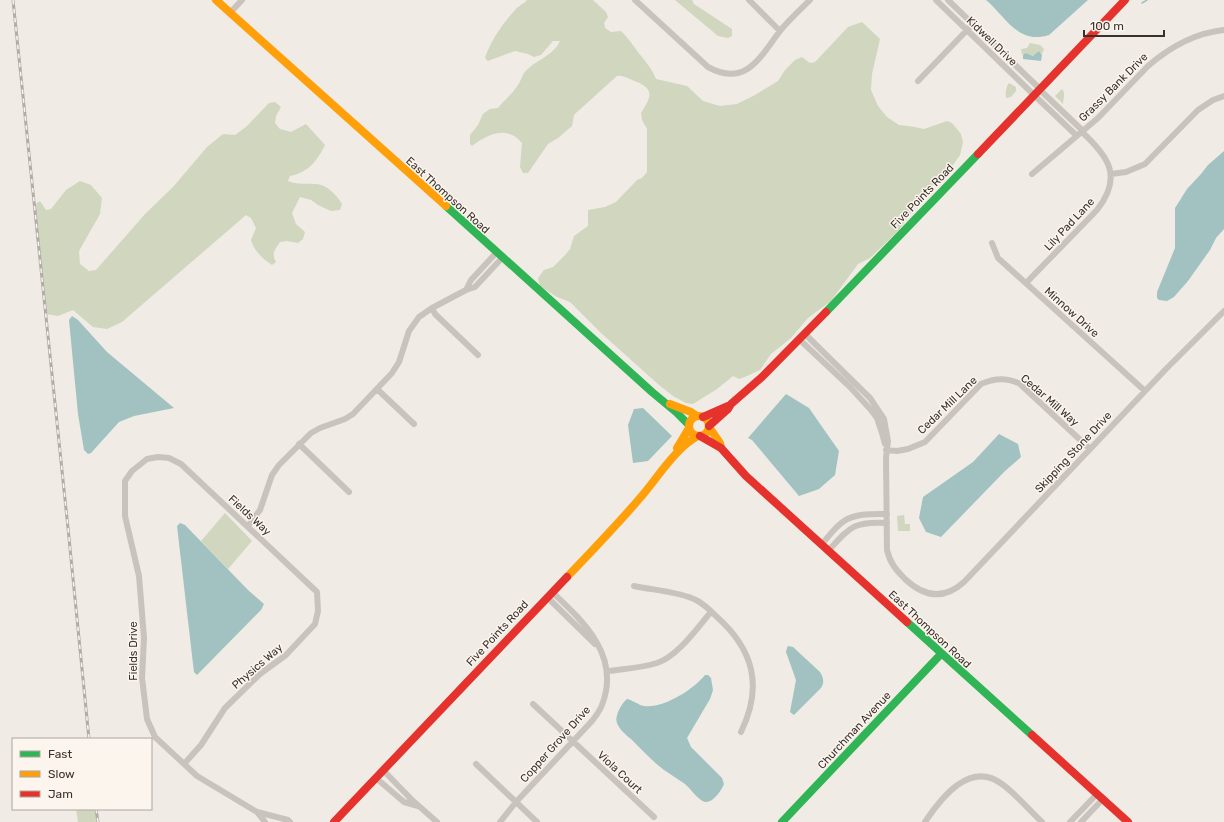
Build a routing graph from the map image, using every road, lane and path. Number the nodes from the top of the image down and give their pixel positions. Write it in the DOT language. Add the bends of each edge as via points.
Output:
graph roads {
  1 [pos="216,0"];
  2 [pos="242,0"];
  3 [pos="635,0"];
  4 [pos="749,0"];
  5 [pos="810,0"];
  6 [pos="936,0"];
  7 [pos="948,0"];
  8 [pos="1125,0"];
  9 [pos="230,13"];
  10 [pos="973,24"];
  11 [pos="1224,30"];
  12 [pos="780,31"];
  13 [pos="967,31"];
  14 [pos="918,81"];
  15 [pos="1038,91"];
  16 [pos="1224,96"];
  17 [pos="1081,133"];
  18 [pos="1032,174"];
  19 [pos="1111,174"];
  20 [pos="992,244"];
  21 [pos="499,256"];
  22 [pos="1026,283"];
  23 [pos="432,308"];
  24 [pos="1224,311"];
  25 [pos="802,337"];
  26 [pos="478,356"];
  27 [pos="836,364"];
  28 [pos="831,369"];
  29 [pos="999,372"];
  30 [pos="999,379"];
  31 [pos="377,389"];
  32 [pos="1145,391"];
  33 [pos="667,404"];
  34 [pos="731,404"];
  35 [pos="700,416"];
  36 [pos="414,424"];
  37 [pos="689,427"];
  38 [pos="709,427"];
  39 [pos="699,436"];
  40 [pos="299,444"];
  41 [pos="721,448"];
  42 [pos="1090,449"];
  43 [pos="886,450"];
  44 [pos="158,457"];
  45 [pos="673,457"];
  46 [pos="349,492"];
  47 [pos="887,514"];
  48 [pos="860,515"];
  49 [pos="862,523"];
  50 [pos="887,523"];
  51 [pos="248,526"];
  52 [pos="822,544"];
  53 [pos="829,550"];
  54 [pos="634,586"];
  55 [pos="550,594"];
  56 [pos="317,599"];
  57 [pos="711,612"];
  58 [pos="941,654"];
  59 [pos="607,671"];
  60 [pos="533,704"];
  61 [pos="741,732"];
  62 [pos="573,741"];
  63 [pos="184,764"];
  64 [pos="476,764"];
  65 [pos="383,770"];
  66 [pos="376,778"];
  67 [pos="1100,797"];
  68 [pos="516,802"];
  69 [pos="420,807"];
  70 [pos="258,812"];
  71 [pos="654,817"];
  72 [pos="265,822"];
  73 [pos="290,822"];
  74 [pos="334,822"];
  75 [pos="437,822"];
  76 [pos="500,822"];
  77 [pos="537,822"];
  78 [pos="782,822"];
  79 [pos="925,822"];
  80 [pos="1042,822"];
  81 [pos="1070,822"];
  82 [pos="1081,822"];
  83 [pos="1128,822"];
  1 -- 9 [label="street, East Thompson Road"];
  2 -- 9 [label="street"];
  3 -- 12 [label="street" via="708,67 718,72 739,73 753,66"];
  4 -- 12 [label="street"];
  5 -- 12 [label="street"];
  6 -- 13 [label="street, Kidwell Drive"];
  7 -- 10 [label="street, Kidwell Drive"];
  8 -- 15 [label="street, Five Points Road"];
  9 -- 21 [label="street, East Thompson Road"];
  10 -- 13 [label="street"];
  10 -- 15 [label="street, Kidwell Drive"];
  11 -- 17 [label="street, Grassy Bank Drive" via="1189,39 1162,54"];
  13 -- 14 [label="street"];
  13 -- 15 [label="street, Kidwell Drive"];
  15 -- 17 [label="street"];
  15 -- 25 [label="street, Five Points Road"];
  16 -- 19 [label="street" via="1198,110 1145,164 1126,172"];
  17 -- 18 [label="street, Grassy Bank Drive"];
  17 -- 19 [label="street" via="1104,156"];
  19 -- 22 [label="street, Lily Pad Lane" via="1109,190 1102,203"];
  20 -- 22 [label="street, Minnow Drive" via="998,258"];
  21 -- 23 [label="street" via="474,287"];
  21 -- 33 [label="street, East Thompson Road"];
  22 -- 32 [label="street, Minnow Drive"];
  23 -- 26 [label="street"];
  23 -- 31 [label="street" via="411,326 398,365"];
  24 -- 32 [label="street, Skipping Stone Drive"];
  25 -- 27 [label="street"];
  25 -- 28 [label="street"];
  25 -- 34 [label="street, Five Points Road" via="762,378"];
  27 -- 28 [label="street"];
  27 -- 43 [label="street" via="867,394 884,419 888,441"];
  28 -- 43 [label="street" via="877,418"];
  29 -- 30 [label="street"];
  30 -- 42 [label="street, Cedar Mill Way" via="1011,379 1020,384"];
  30 -- 43 [label="street, Cedar Mill Lane" via="981,384 924,442 908,449"];
  31 -- 36 [label="street"];
  31 -- 40 [label="street" via="350,416 315,430"];
  32 -- 42 [label="street, Skipping Stone Drive"];
  33 -- 35 [label="street, East Thompson Road"];
  33 -- 37 [label="street, East Thompson Road"];
  34 -- 35 [label="street, Five Points Road"];
  34 -- 38 [label="street, Five Points Road"];
  35 -- 37 [label="street" via="691,419"];
  35 -- 38 [label="street" via="708,422"];
  37 -- 39 [label="street" via="693,434"];
  37 -- 45 [label="street, Five Points Road"];
  38 -- 39 [label="street" via="708,432"];
  38 -- 41 [label="street, East Thompson Road"];
  39 -- 41 [label="street, East Thompson Road"];
  39 -- 45 [label="street, Five Points Road" via="690,440"];
  40 -- 46 [label="street"];
  40 -- 51 [label="street" via="275,470 260,510"];
  41 -- 52 [label="street, East Thompson Road" via="746,476"];
  42 -- 50 [label="street, Skipping Stone Drive" via="960,585 950,592 932,594 916,589 898,572 887,550"];
  43 -- 47 [label="street"];
  44 -- 51 [label="street, Fields Way" via="169,458 181,464"];
  44 -- 63 [label="street, Fields Drive" via="141,463 125,480 125,516 139,576 144,638 142,678 147,719 155,737"];
  45 -- 55 [label="street, Five Points Road" via="628,512"];
  47 -- 48 [label="street"];
  47 -- 50 [label="street"];
  48 -- 49 [label="street"];
  48 -- 52 [label="street" via="844,521"];
  49 -- 50 [label="street"];
  49 -- 53 [label="street" via="849,529"];
  51 -- 56 [label="street, Fields Way" via="317,592"];
  52 -- 53 [label="street, East Thompson Road"];
  53 -- 58 [label="street, East Thompson Road"];
  54 -- 57 [label="street" via="687,596 697,600"];
  55 -- 59 [label="street, Copper Grove Drive" via="595,645"];
  55 -- 65 [label="street, Five Points Road"];
  56 -- 63 [label="street, Physics Way" via="318,611 314,624 286,655 260,674 225,708 201,745"];
  57 -- 59 [label="street" via="671,655 642,667"];
  57 -- 61 [label="street" via="737,638 749,661 753,685 752,702"];
  58 -- 67 [label="street, East Thompson Road"];
  58 -- 78 [label="street, Churchman Avenue"];
  59 -- 62 [label="street, Copper Grove Drive" via="607,687 602,706"];
  60 -- 62 [label="street, Viola Court"];
  62 -- 68 [label="street, Copper Grove Drive"];
  62 -- 71 [label="street, Viola Court"];
  63 -- 70 [label="street, Fields Drive" via="197,776"];
  64 -- 68 [label="street"];
  65 -- 66 [label="street, Five Points Road"];
  65 -- 69 [label="street"];
  66 -- 69 [label="street" via="404,802"];
  66 -- 74 [label="street, Five Points Road"];
  67 -- 81 [label="street"];
  67 -- 82 [label="street"];
  67 -- 83 [label="street, East Thompson Road"];
  68 -- 76 [label="street, Copper Grove Drive"];
  68 -- 77 [label="street"];
  69 -- 75 [label="street"];
  70 -- 72 [label="street, Fields Drive"];
  70 -- 73 [label="street, Fields Drive"];
  79 -- 80 [label="street" via="954,788 966,780 978,777 990,778 1003,784"];
}
